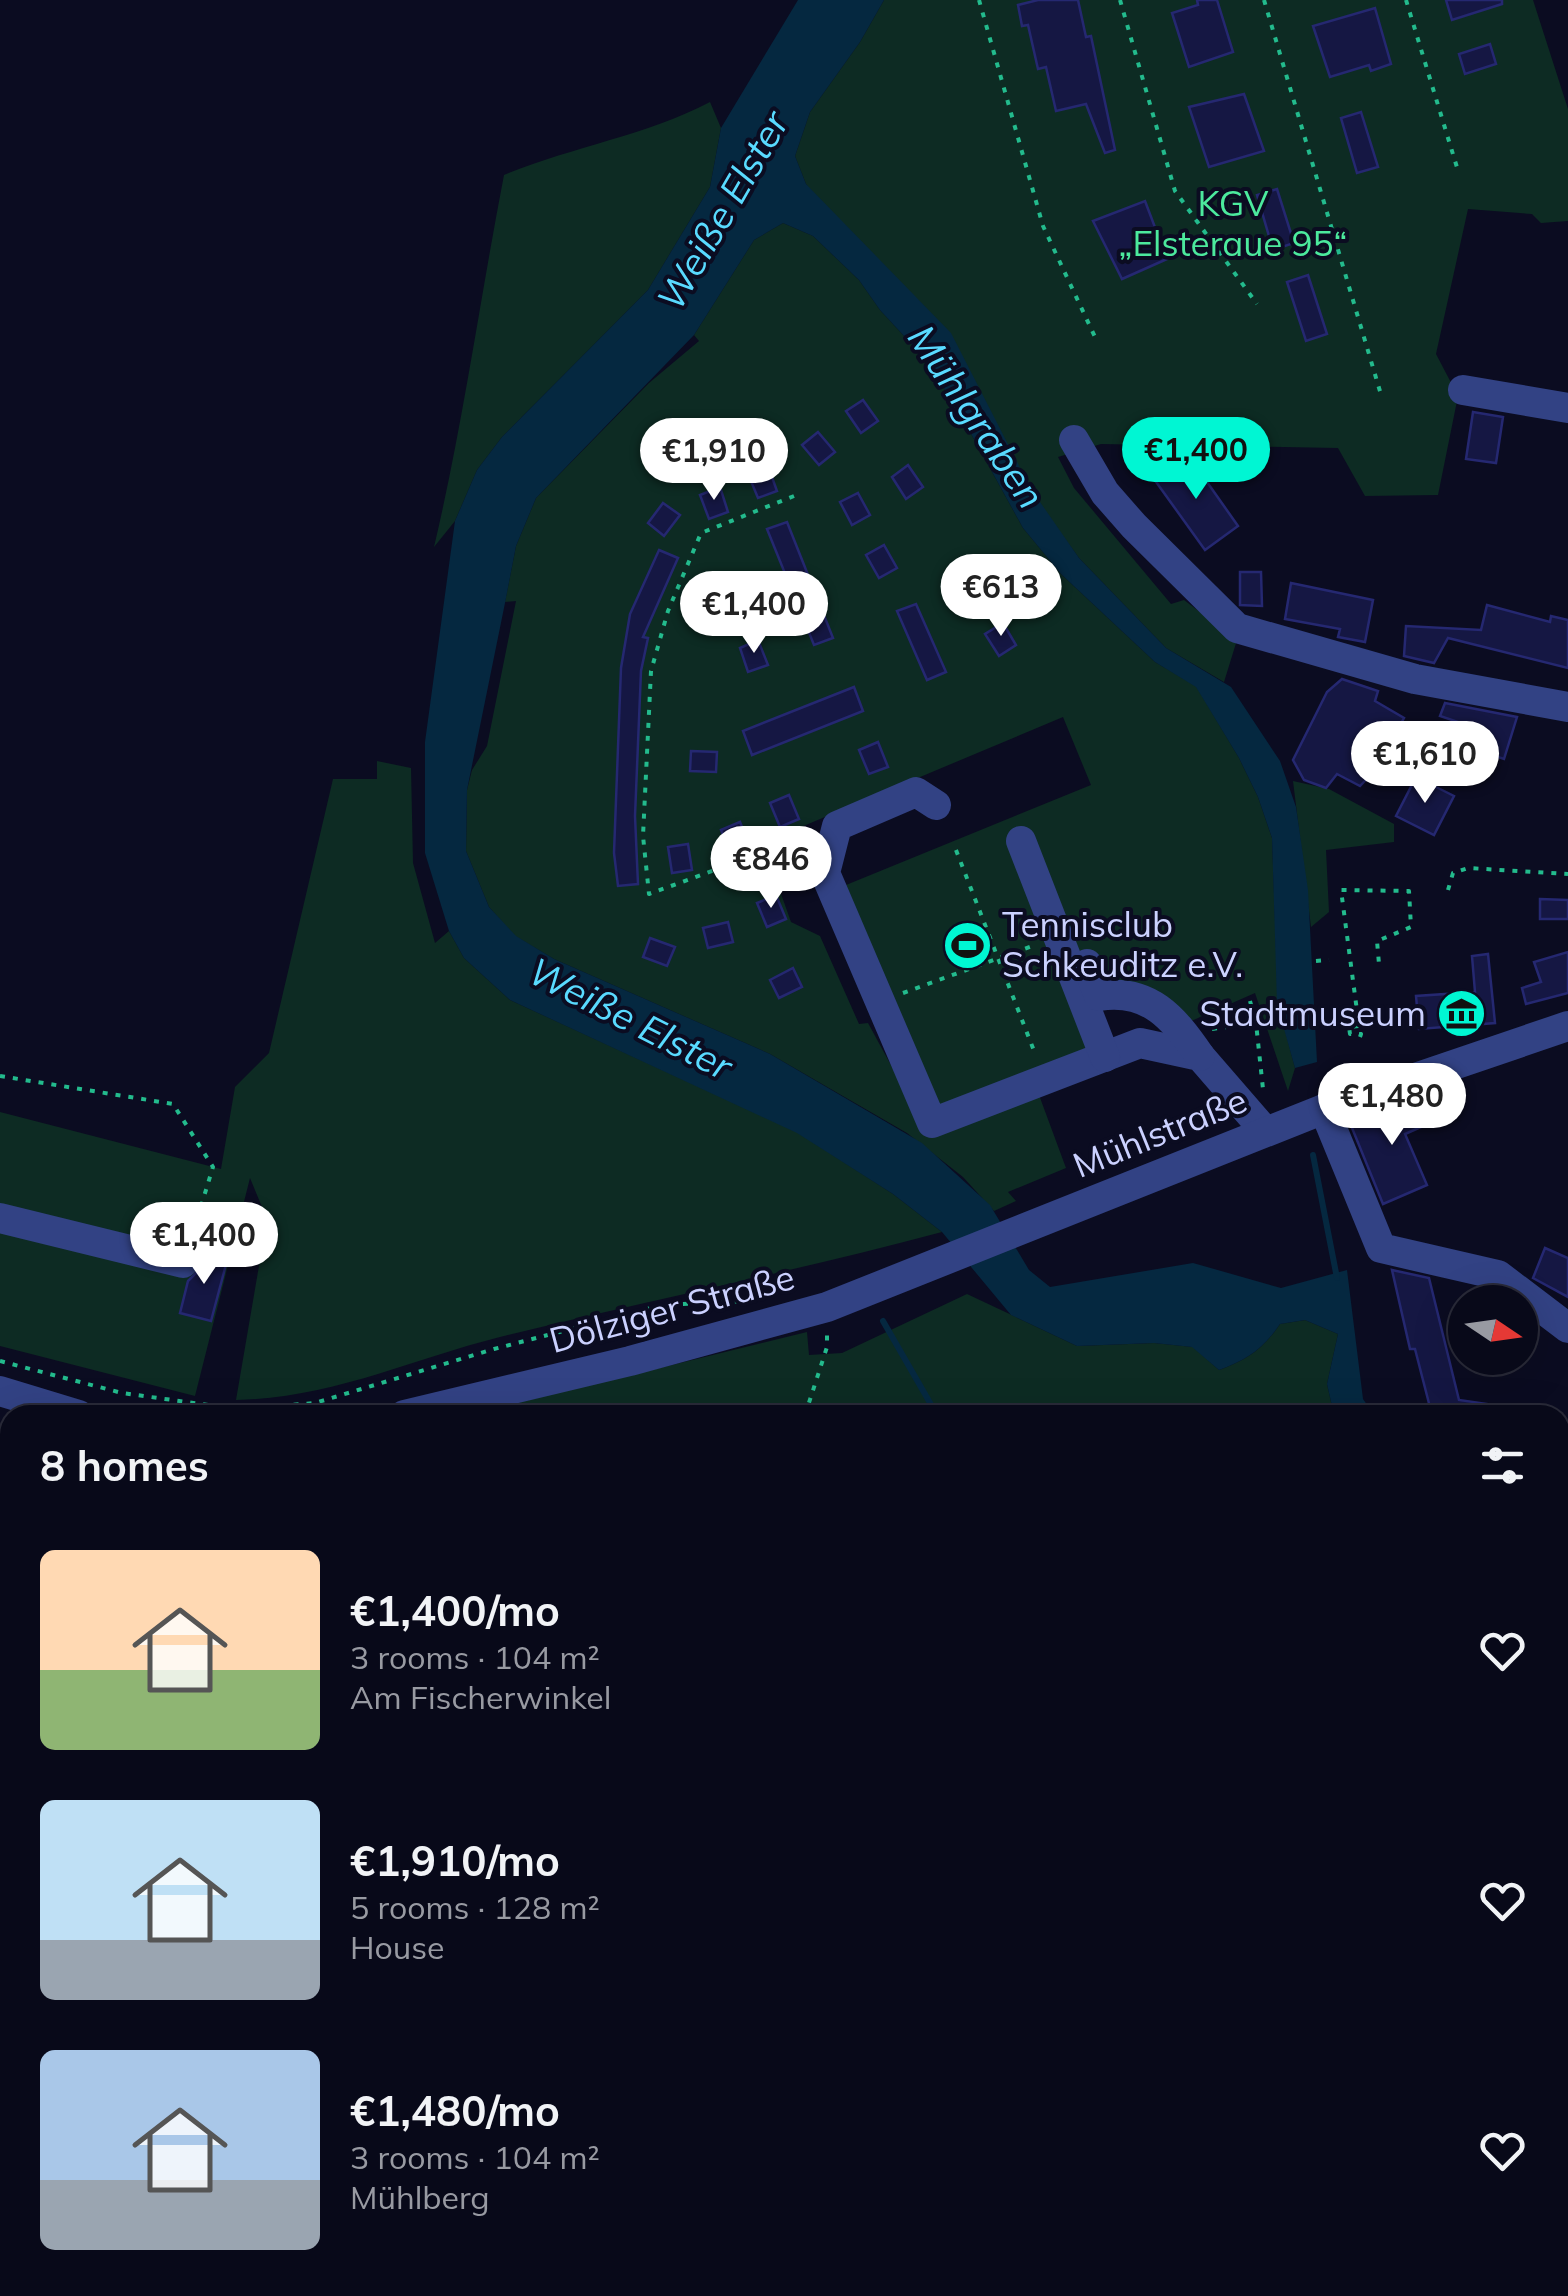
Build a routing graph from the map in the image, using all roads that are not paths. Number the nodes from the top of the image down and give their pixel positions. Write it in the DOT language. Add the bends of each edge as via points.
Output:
graph roads {
  1 [pos="1462,390"];
  2 [pos="1568,408"];
  3 [pos="1074,440"];
  4 [pos="1568,707"];
  5 [pos="936,805"];
  6 [pos="1021,841"];
  7 [pos="1068,938"];
  8 [pos="1568,1026"];
  9 [pos="1192,1044"];
  10 [pos="1104,1056"];
  11 [pos="1324,1108"];
  12 [pos="1265,1131"];
  13 [pos="0,1218"];
  14 [pos="952,1258"];
  15 [pos="183,1262"];
  16 [pos="1568,1328"];
  17 [pos="0,1391"];
  18 [pos="46,1405"];
  19 [pos="446,1405"];
  1 -- 2 [label="street"];
  3 -- 4 [label="street" via="1105,493 1237,628 1415,679"];
  5 -- 10 [label="street" via="916,792 836,826 825,872 932,1123"];
  6 -- 7 [label="street"];
  7 -- 9 [label="street" via="1099,996 1121,992 1156,1004"];
  7 -- 10 [label="street"];
  8 -- 11 [label="street, Mühlstraße"];
  9 -- 10 [label="street" via="1140,1043"];
  9 -- 12 [label="street"];
  11 -- 12 [label="street, Mühlstraße"];
  11 -- 16 [label="street" via="1381,1248 1498,1275"];
  12 -- 14 [label="street, Mühlstraße"];
  13 -- 15 [label="street"];
  14 -- 19 [label="street, Dölziger Straße" via="827,1307"];
  17 -- 18 [label="street"];
}
